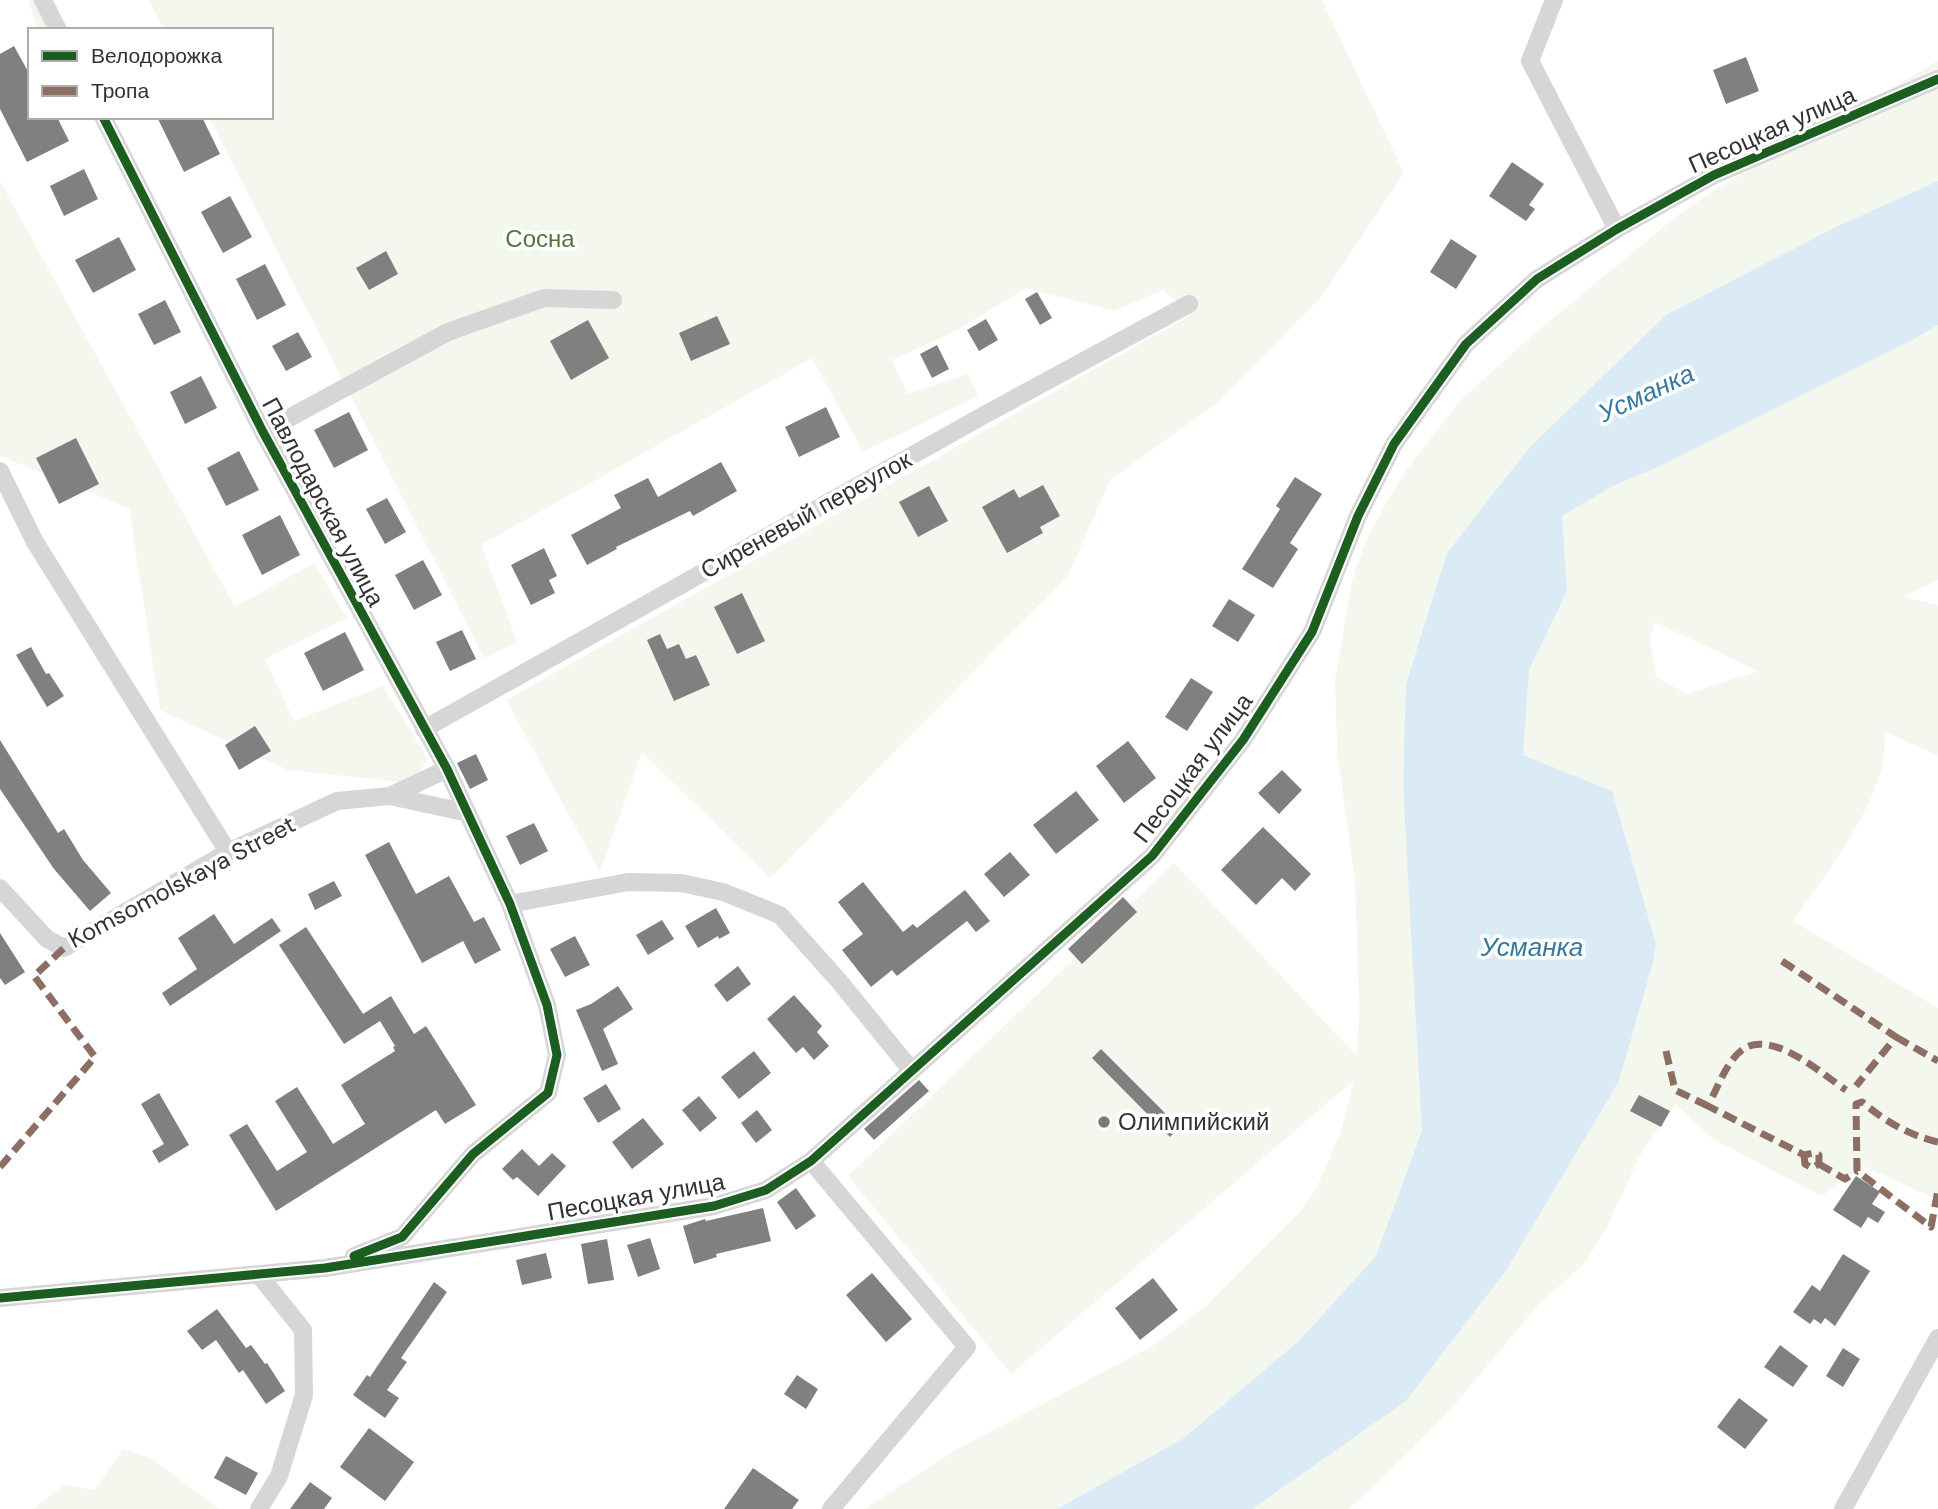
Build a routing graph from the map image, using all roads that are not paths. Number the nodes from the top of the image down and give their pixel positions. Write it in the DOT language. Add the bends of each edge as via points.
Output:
graph roads {
  1 [pos="43,0"];
  2 [pos="1554,0"];
  3 [pos="57,28"];
  4 [pos="1938,79"];
  5 [pos="104,119"];
  6 [pos="1617,229"];
  7 [pos="613,300"];
  8 [pos="1189,304"];
  9 [pos="263,432"];
  10 [pos="0,471"];
  11 [pos="424,729"];
  12 [pos="447,769"];
  13 [pos="390,796"];
  14 [pos="468,813"];
  15 [pos="228,852"];
  16 [pos="0,888"];
  17 [pos="538,899"];
  18 [pos="510,904"];
  19 [pos="518,927"];
  20 [pos="912,1071"];
  21 [pos="811,1161"];
  22 [pos="325,1268"];
  23 [pos="259,1275"];
  24 [pos="0,1298"];
  25 [pos="1938,1338"];
  26 [pos="259,1509"];
  27 [pos="831,1509"];
  28 [pos="1843,1509"];
  1 -- 3 [label="street"];
  2 -- 6 [label="street" via="1530,61"];
  4 -- 6 [label="street, Песоцкая улица" via="1714,175"];
  5 -- 9 [label="street, Павлодарская улица"];
  6 -- 20 [label="street, Песоцкая улица" via="1537,279 1466,344 1394,443 1358,516 1312,632 1242,740 1152,856"];
  7 -- 9 [label="street" via="544,298 448,332"];
  8 -- 11 [label="street, Сиреневый переулок"];
  9 -- 11 [label="street, Павлодарская улица"];
  10 -- 15 [label="street" via="35,542"];
  11 -- 12 [label="street, Павлодарская улица"];
  12 -- 13 [label="street"];
  12 -- 14 [label="street, Павлодарская улица"];
  13 -- 14 [label="street, Komsomolskaya Street"];
  13 -- 15 [label="street, Komsomolskaya Street" via="337,801"];
  14 -- 18 [label="street, Павлодарская улица"];
  15 -- 16 [label="street, Komsomolskaya Street" via="64,948 47,939"];
  17 -- 18 [label="street"];
  17 -- 19 [label="street"];
  17 -- 20 [label="street" via="628,882 681,883 723,892 780,915"];
  18 -- 19 [label="street, Песоцкая улица"];
  19 -- 22 [label="street, Песоцкая улица" via="547,1005 557,1055 548,1093 473,1154 402,1237"];
  20 -- 21 [label="street, Песоцкая улица"];
  21 -- 22 [label="street, Песоцкая улица" via="766,1190 714,1206"];
  21 -- 27 [label="street" via="967,1347"];
  22 -- 23 [label="street, Песоцкая улица"];
  23 -- 24 [label="street, Песоцкая улица"];
  23 -- 26 [label="street" via="303,1331 304,1395 279,1476"];
  25 -- 28 [label="street"];
}
